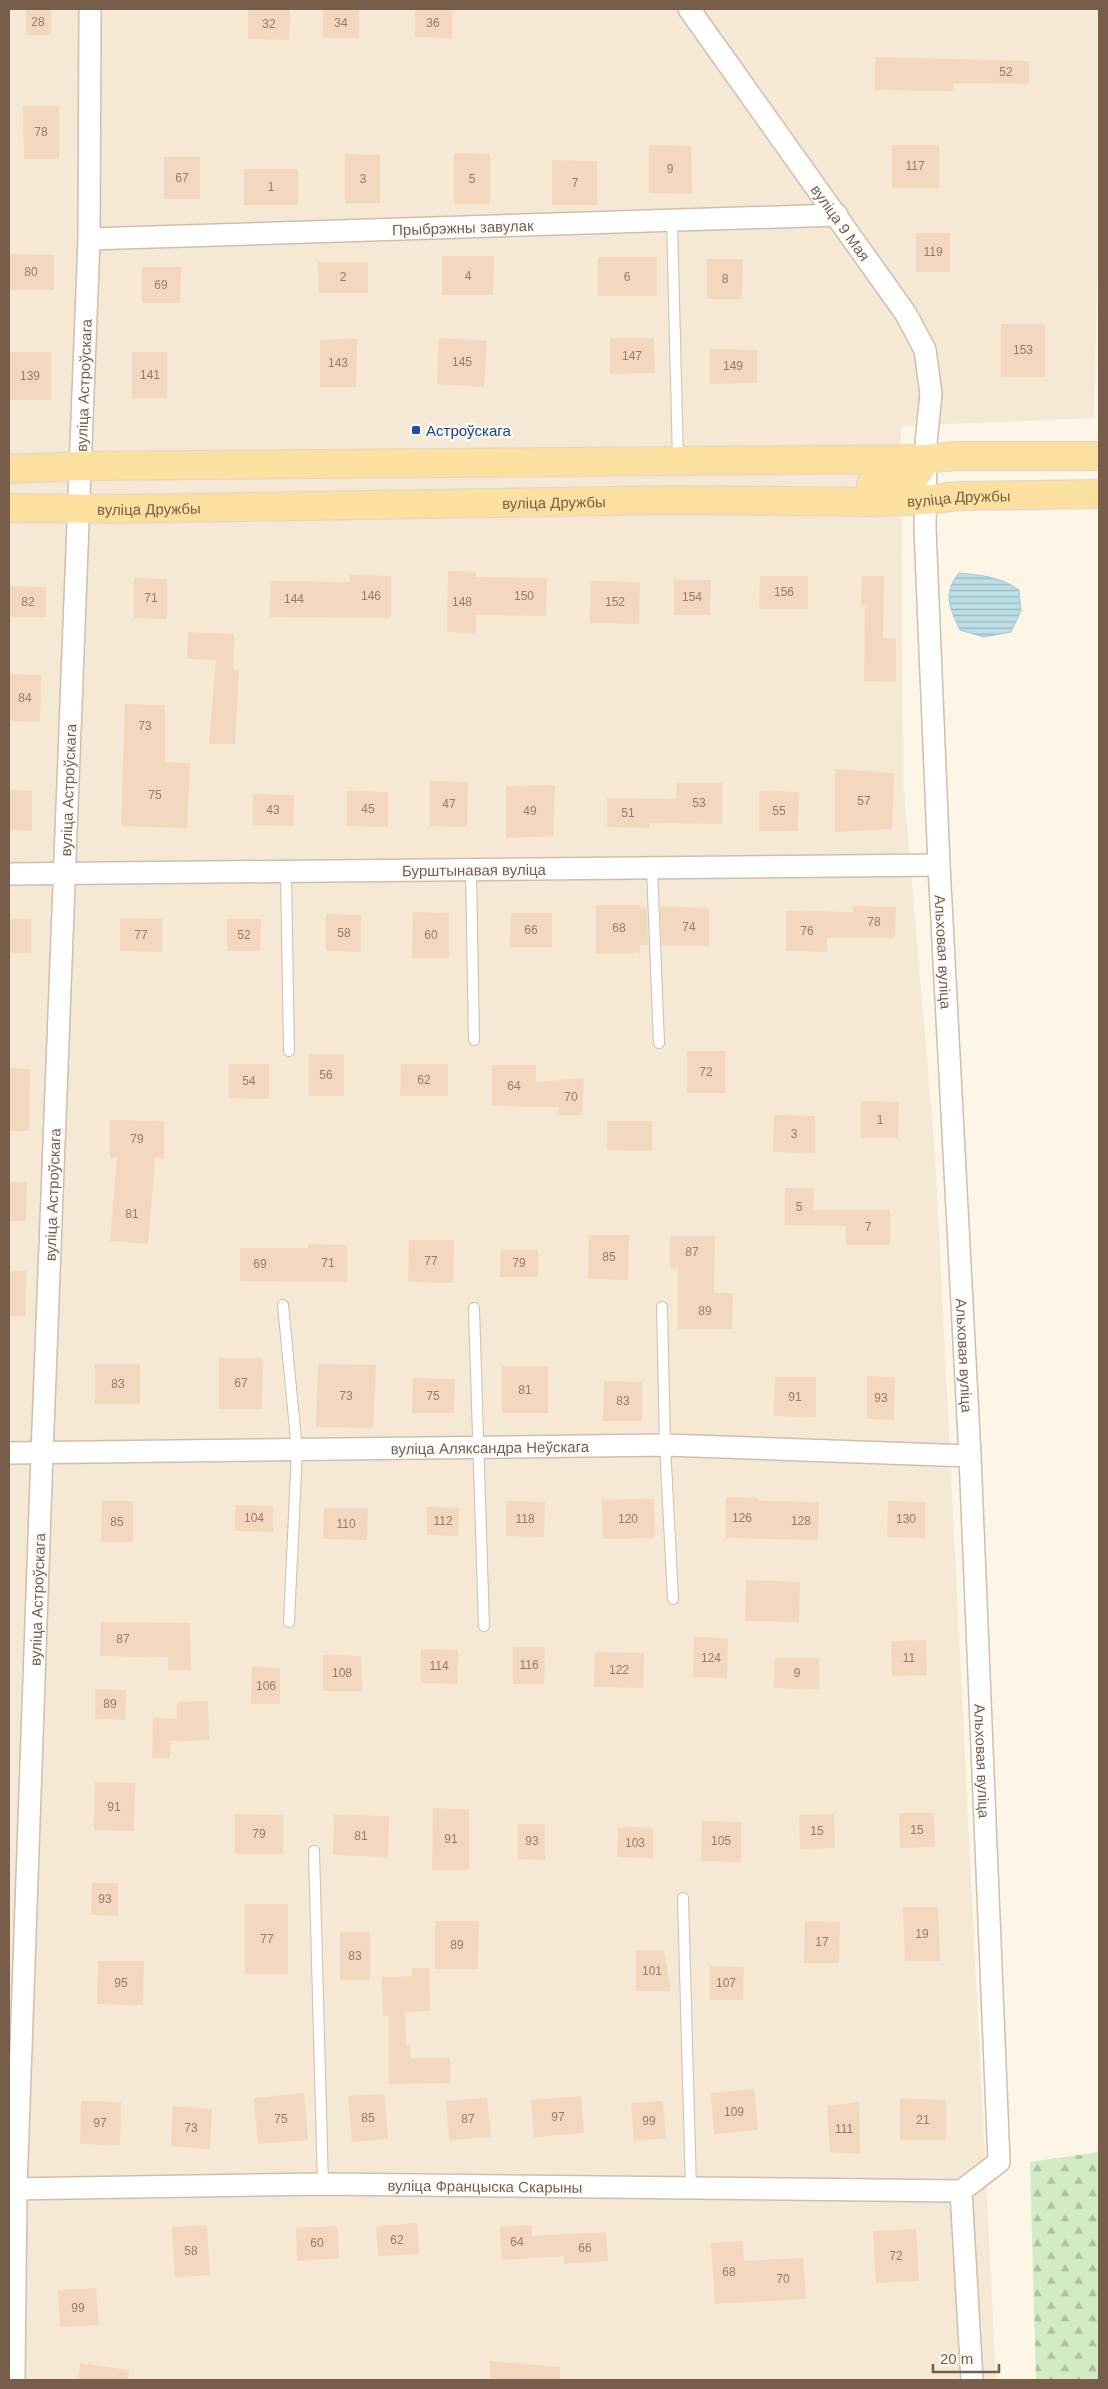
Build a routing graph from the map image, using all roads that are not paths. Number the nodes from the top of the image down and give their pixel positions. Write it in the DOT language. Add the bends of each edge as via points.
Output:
graph roads {
  1 [pos="90,9"];
  2 [pos="689,9"];
  3 [pos="837,215"];
  4 [pos="672,221"];
  5 [pos="89,239"];
  6 [pos="1099,456"];
  7 [pos="925,459"];
  8 [pos="678,461"];
  9 [pos="1099,464"];
  10 [pos="80,466"];
  11 [pos="330,466"];
  12 [pos="9,469"];
  13 [pos="9,493"];
  14 [pos="1099,494"];
  15 [pos="673,500"];
  16 [pos="926,500"];
  17 [pos="9,508"];
  18 [pos="78,508"];
  19 [pos="939,865"];
  20 [pos="652,868"];
  21 [pos="471,870"];
  22 [pos="286,872"];
  23 [pos="9,874"];
  24 [pos="63,875"];
  25 [pos="474,1040"];
  26 [pos="659,1043"];
  27 [pos="288,1051"];
  28 [pos="283,1305"];
  29 [pos="662,1307"];
  30 [pos="474,1308"];
  31 [pos="665,1445"];
  32 [pos="480,1448"];
  33 [pos="297,1450"];
  34 [pos="9,1453"];
  35 [pos="42,1454"];
  36 [pos="970,1456"];
  37 [pos="673,1599"];
  38 [pos="289,1622"];
  39 [pos="484,1626"];
  40 [pos="314,1851"];
  41 [pos="683,1898"];
  42 [pos="323,2184"];
  43 [pos="691,2188"];
  44 [pos="13,2189"];
  45 [pos="961,2191"];
  46 [pos="14,2380"];
  47 [pos="972,2380"];
  1 -- 5 [label="street, вуліца Астроўскага"];
  2 -- 3 [label="street, вуліца 9 Мая"];
  3 -- 4 [label="street, Прыбрэжны завулак"];
  3 -- 7 [label="street, вуліца 9 Мая" via="906,314 925,350 931,394"];
  4 -- 5 [label="street, Прыбрэжны завулак"];
  4 -- 8 [label="lane"];
  5 -- 10 [label="street, вуліца Астроўскага"];
  6 -- 7 [label="main road"];
  7 -- 8 [label="main road"];
  7 -- 15 [label="main road" via="920,472 903,484 792,485"];
  7 -- 16 [label="street"];
  8 -- 11 [label="main road"];
  9 -- 16 [label="main road" via="1066,470 957,470 942,477"];
  10 -- 11 [label="main road"];
  10 -- 12 [label="main road"];
  10 -- 13 [label="main road" via="73,480 55,491"];
  10 -- 18 [label="street, вуліца Астроўскага"];
  11 -- 18 [label="main road" via="205,480 105,483 94,487"];
  14 -- 16 [label="main road, вуліца Дружбы" via="958,496"];
  15 -- 16 [label="main road, вуліца Дружбы"];
  15 -- 18 [label="main road, вуліца Дружбы"];
  16 -- 19 [label="street, Альховая вуліца"];
  17 -- 18 [label="main road, вуліца Дружбы"];
  18 -- 24 [label="street, вуліца Астроўскага"];
  19 -- 20 [label="street, Бурштынавая вуліца"];
  19 -- 36 [label="street, Альховая вуліца"];
  20 -- 21 [label="street, Бурштынавая вуліца"];
  20 -- 26 [label="lane"];
  21 -- 22 [label="street, Бурштынавая вуліца"];
  21 -- 25 [label="lane"];
  22 -- 24 [label="street, Бурштынавая вуліца"];
  22 -- 27 [label="lane"];
  23 -- 24 [label="street, Бурштынавая вуліца"];
  24 -- 35 [label="street, вуліца Астроўскага"];
  28 -- 33 [label="lane"];
  29 -- 31 [label="lane"];
  30 -- 32 [label="lane"];
  31 -- 32 [label="street, вуліца Аляксандра Неўскага"];
  31 -- 36 [label="street, вуліца Аляксандра Неўскага"];
  31 -- 37 [label="lane"];
  32 -- 33 [label="street, вуліца Аляксандра Неўскага"];
  32 -- 39 [label="lane"];
  33 -- 35 [label="street, вуліца Аляксандра Неўскага"];
  33 -- 38 [label="lane"];
  34 -- 35 [label="street, вуліца Аляксандра Неўскага"];
  35 -- 44 [label="street, вуліца Астроўскага"];
  36 -- 45 [label="street, Альховая вуліца" via="999,2162"];
  40 -- 42 [label="lane"];
  41 -- 43 [label="lane"];
  42 -- 43 [label="street, вуліца Францыска Скарыны"];
  42 -- 44 [label="street, вуліца Францыска Скарыны"];
  43 -- 45 [label="street, вуліца Францыска Скарыны"];
  44 -- 46 [label="street, вуліца Астроўскага"];
  45 -- 47 [label="street"];
}
